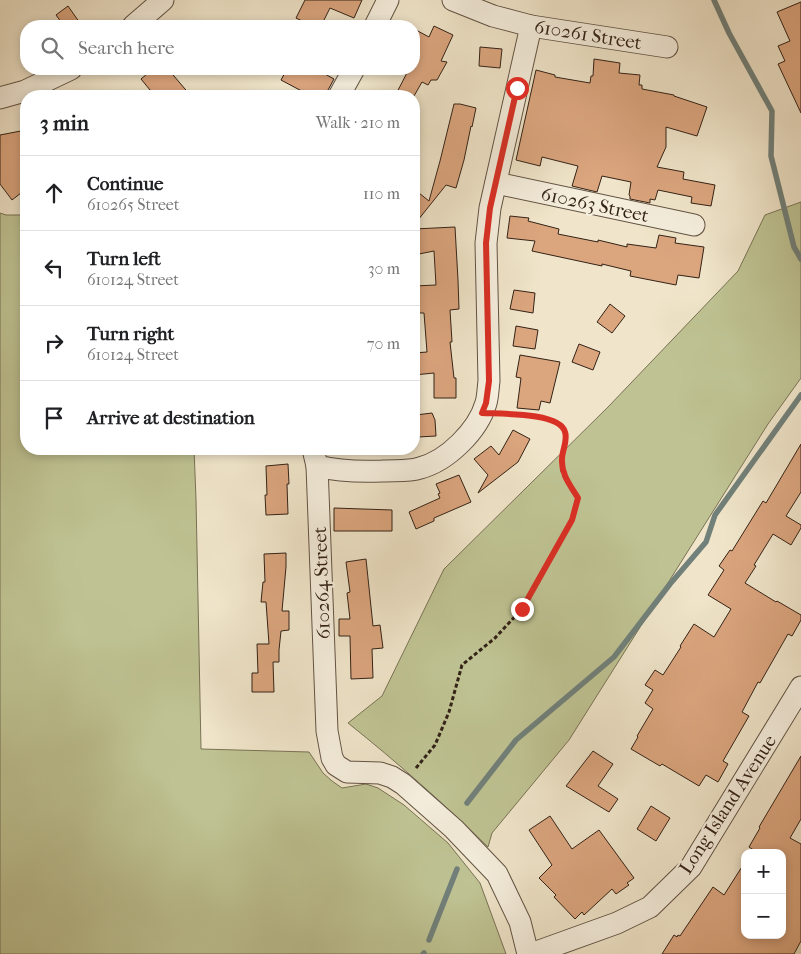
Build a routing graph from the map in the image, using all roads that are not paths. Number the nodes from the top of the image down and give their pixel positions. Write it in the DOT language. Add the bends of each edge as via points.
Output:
graph roads {
  1 [pos="163,0"];
  2 [pos="388,0"];
  3 [pos="453,0"];
  4 [pos="140,20"];
  5 [pos="378,20"];
  6 [pos="531,26"];
  7 [pos="667,47"];
  8 [pos="58,75"];
  9 [pos="351,75"];
  10 [pos="26,90"];
  11 [pos="342,90"];
  12 [pos="20,92"];
  13 [pos="0,98"];
  14 [pos="496,183"];
  15 [pos="694,225"];
  16 [pos="315,458"];
  17 [pos="801,687"];
  18 [pos="529,954"];
  1 -- 4 [label="street"];
  2 -- 5 [label="street"];
  3 -- 6 [label="street, 610261 Street" via="493,16"];
  6 -- 7 [label="street, 610261 Street"];
  6 -- 14 [label="street"];
  8 -- 10 [label="street"];
  9 -- 11 [label="street"];
  12 -- 13 [label="street"];
  14 -- 15 [label="street, 610263 Street"];
  14 -- 16 [label="street" via="486,243 489,381 486,403 476,425 437,462 419,469 334,470"];
  16 -- 18 [label="street, 610264 Street" via="327,731 332,758 347,772 380,773 392,777 454,829 497,874 520,922"];
  17 -- 18 [label="street, Long Island Avenue" via="691,867 650,907 616,923"];
}
